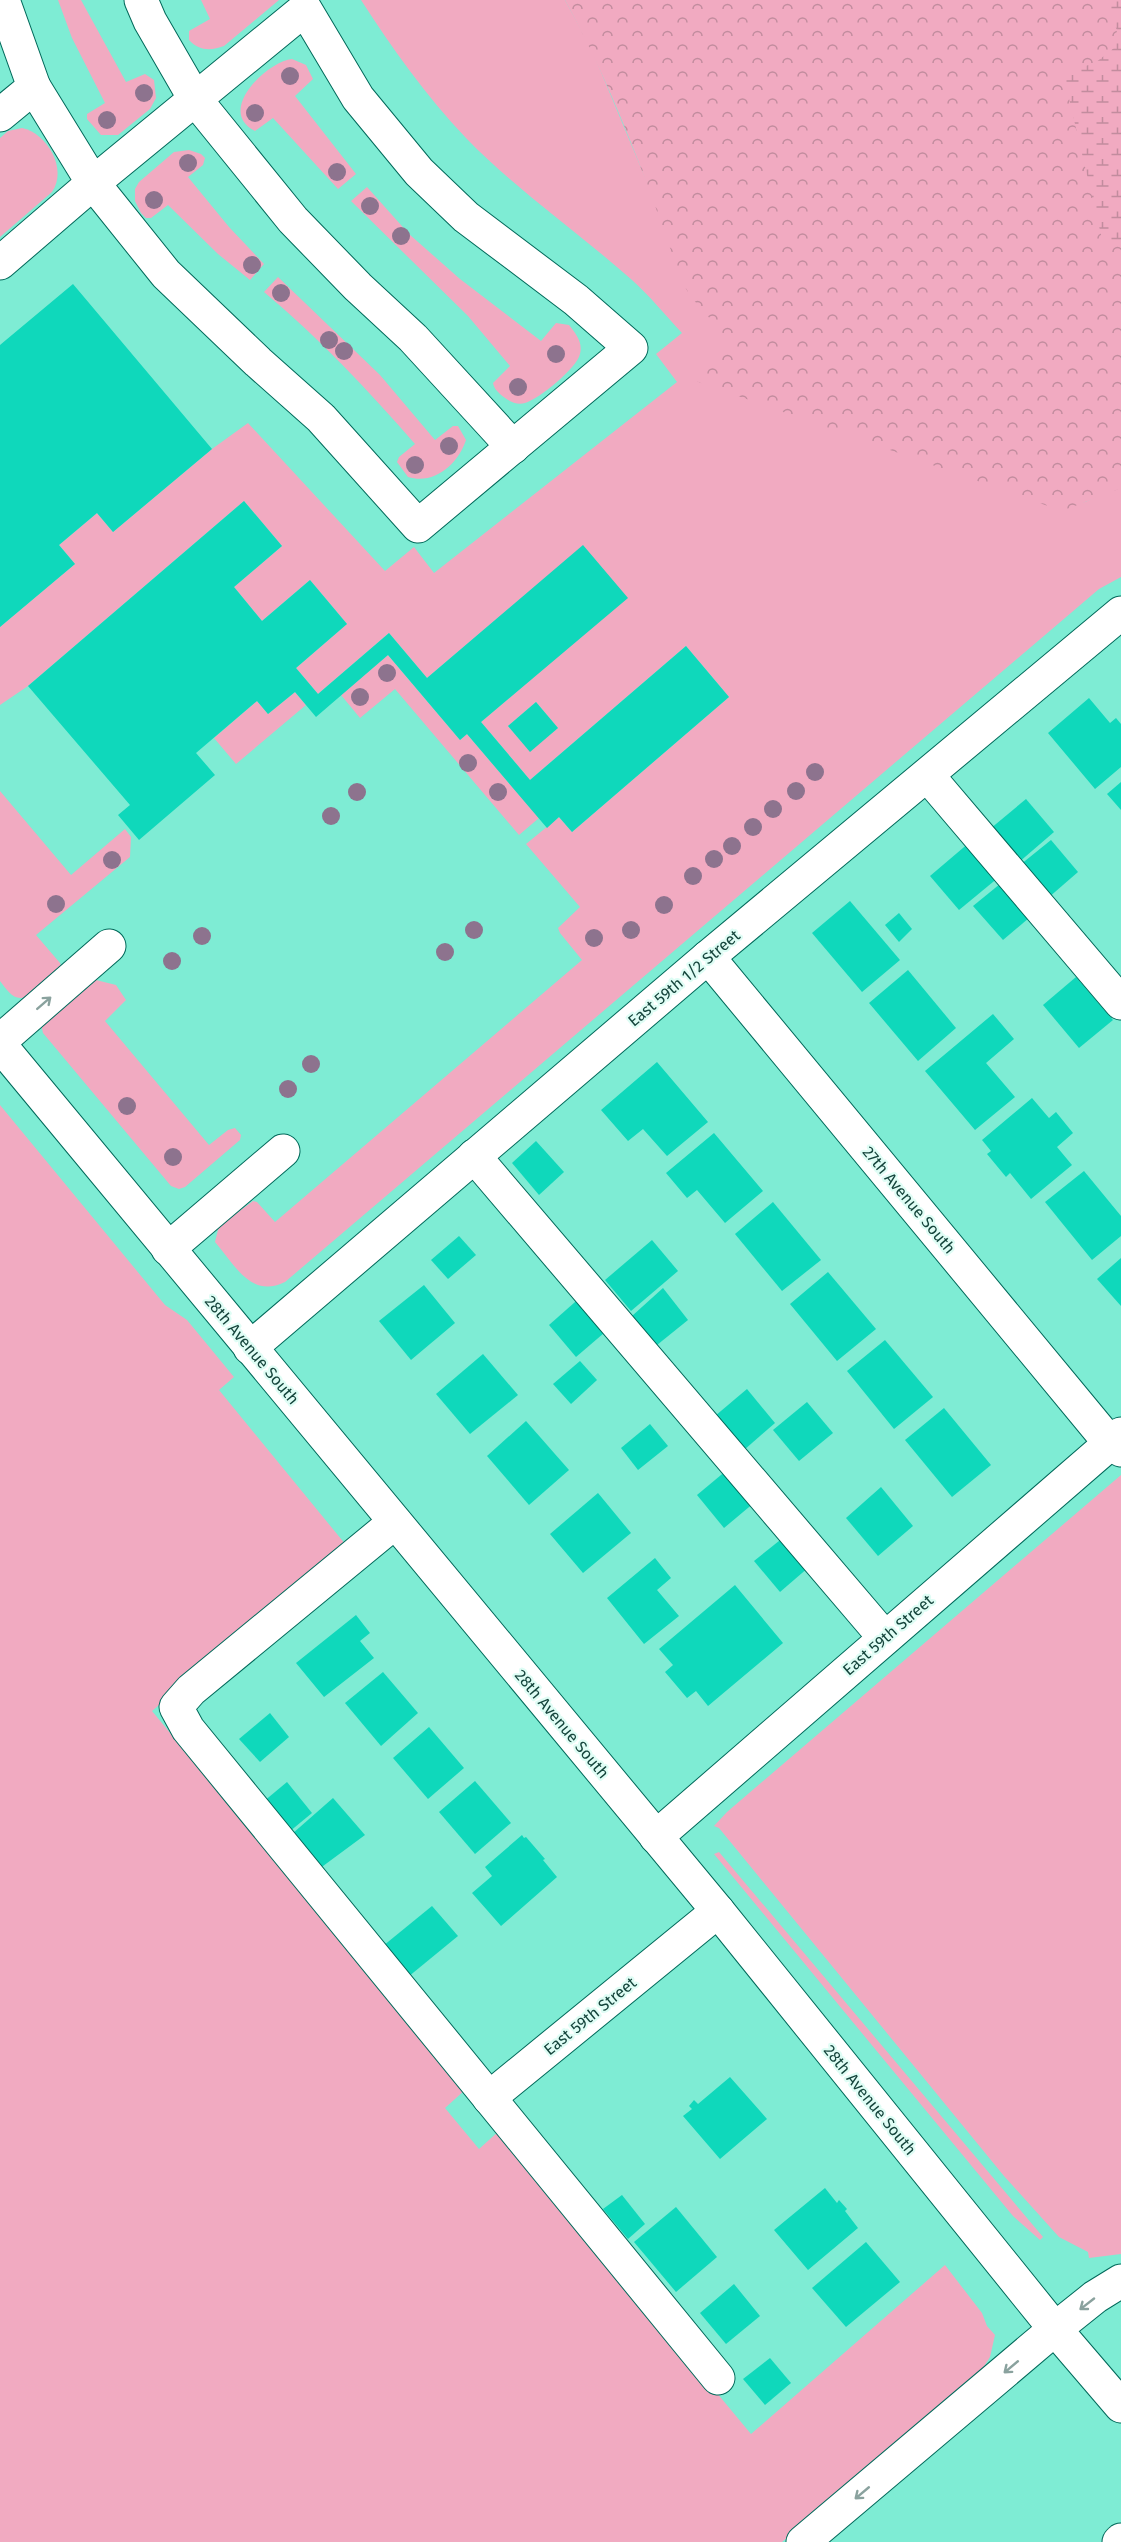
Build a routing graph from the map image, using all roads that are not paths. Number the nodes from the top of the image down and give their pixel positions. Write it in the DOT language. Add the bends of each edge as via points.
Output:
graph roads {
  1 [pos="141,0"];
  2 [pos="2,3"];
  3 [pos="34,87"];
  4 [pos="195,99"];
  5 [pos="0,115"];
  6 [pos="93,183"];
  7 [pos="0,263"];
  8 [pos="513,447"];
  9 [pos="1121,613"];
  10 [pos="928,776"];
  11 [pos="109,946"];
  12 [pos="708,957"];
  13 [pos="1121,1003"];
  14 [pos="0,1043"];
  15 [pos="283,1151"];
  16 [pos="474,1156"];
  17 [pos="168,1249"];
  18 [pos="250,1348"];
  19 [pos="1117,1442"];
  20 [pos="395,1522"];
  21 [pos="885,1638"];
  22 [pos="656,1837"];
  23 [pos="718,1911"];
  24 [pos="489,2098"];
  25 [pos="1121,2282"];
  26 [pos="1055,2329"];
  27 [pos="718,2378"];
  28 [pos="1121,2406"];
  29 [pos="803,2542"];
  1 -- 4 [label="main road"];
  2 -- 3 [label="main road"];
  3 -- 5 [label="main road"];
  3 -- 6 [label="main road"];
  4 -- 6 [label="main road"];
  4 -- 8 [label="main road" via="293,220 413,338"];
  4 -- 8 [label="main road" via="305,9 358,98 419,172 466,217 576,300 631,348"];
  6 -- 7 [label="main road"];
  6 -- 8 [label="main road" via="166,274 321,418 418,526"];
  9 -- 10 [label="main road, East 59th 1/2 Street"];
  10 -- 12 [label="main road, East 59th 1/2 Street"];
  10 -- 13 [label="main road"];
  14 -- 11 [label="main road, one-way"];
  12 -- 16 [label="main road, East 59th 1/2 Street"];
  12 -- 19 [label="main road, 27th Avenue South"];
  14 -- 17 [label="main road, 28th Avenue South"];
  15 -- 17 [label="main road"];
  16 -- 18 [label="main road, East 59th 1/2 Street"];
  16 -- 21 [label="main road"];
  17 -- 18 [label="main road, 28th Avenue South"];
  18 -- 20 [label="main road, 28th Avenue South"];
  19 -- 21 [label="main road, East 59th Street"];
  20 -- 22 [label="main road, 28th Avenue South"];
  20 -- 24 [label="main road" via="191,1690 176,1707 188,1729"];
  21 -- 22 [label="main road, East 59th Street"];
  22 -- 23 [label="main road, 28th Avenue South"];
  23 -- 24 [label="main road, East 59th Street"];
  23 -- 26 [label="main road, 28th Avenue South"];
  24 -- 27 [label="main road"];
  25 -- 26 [label="main road, one-way"];
  26 -- 28 [label="main road, 28th Avenue South"];
  26 -- 29 [label="main road, one-way"];
}
